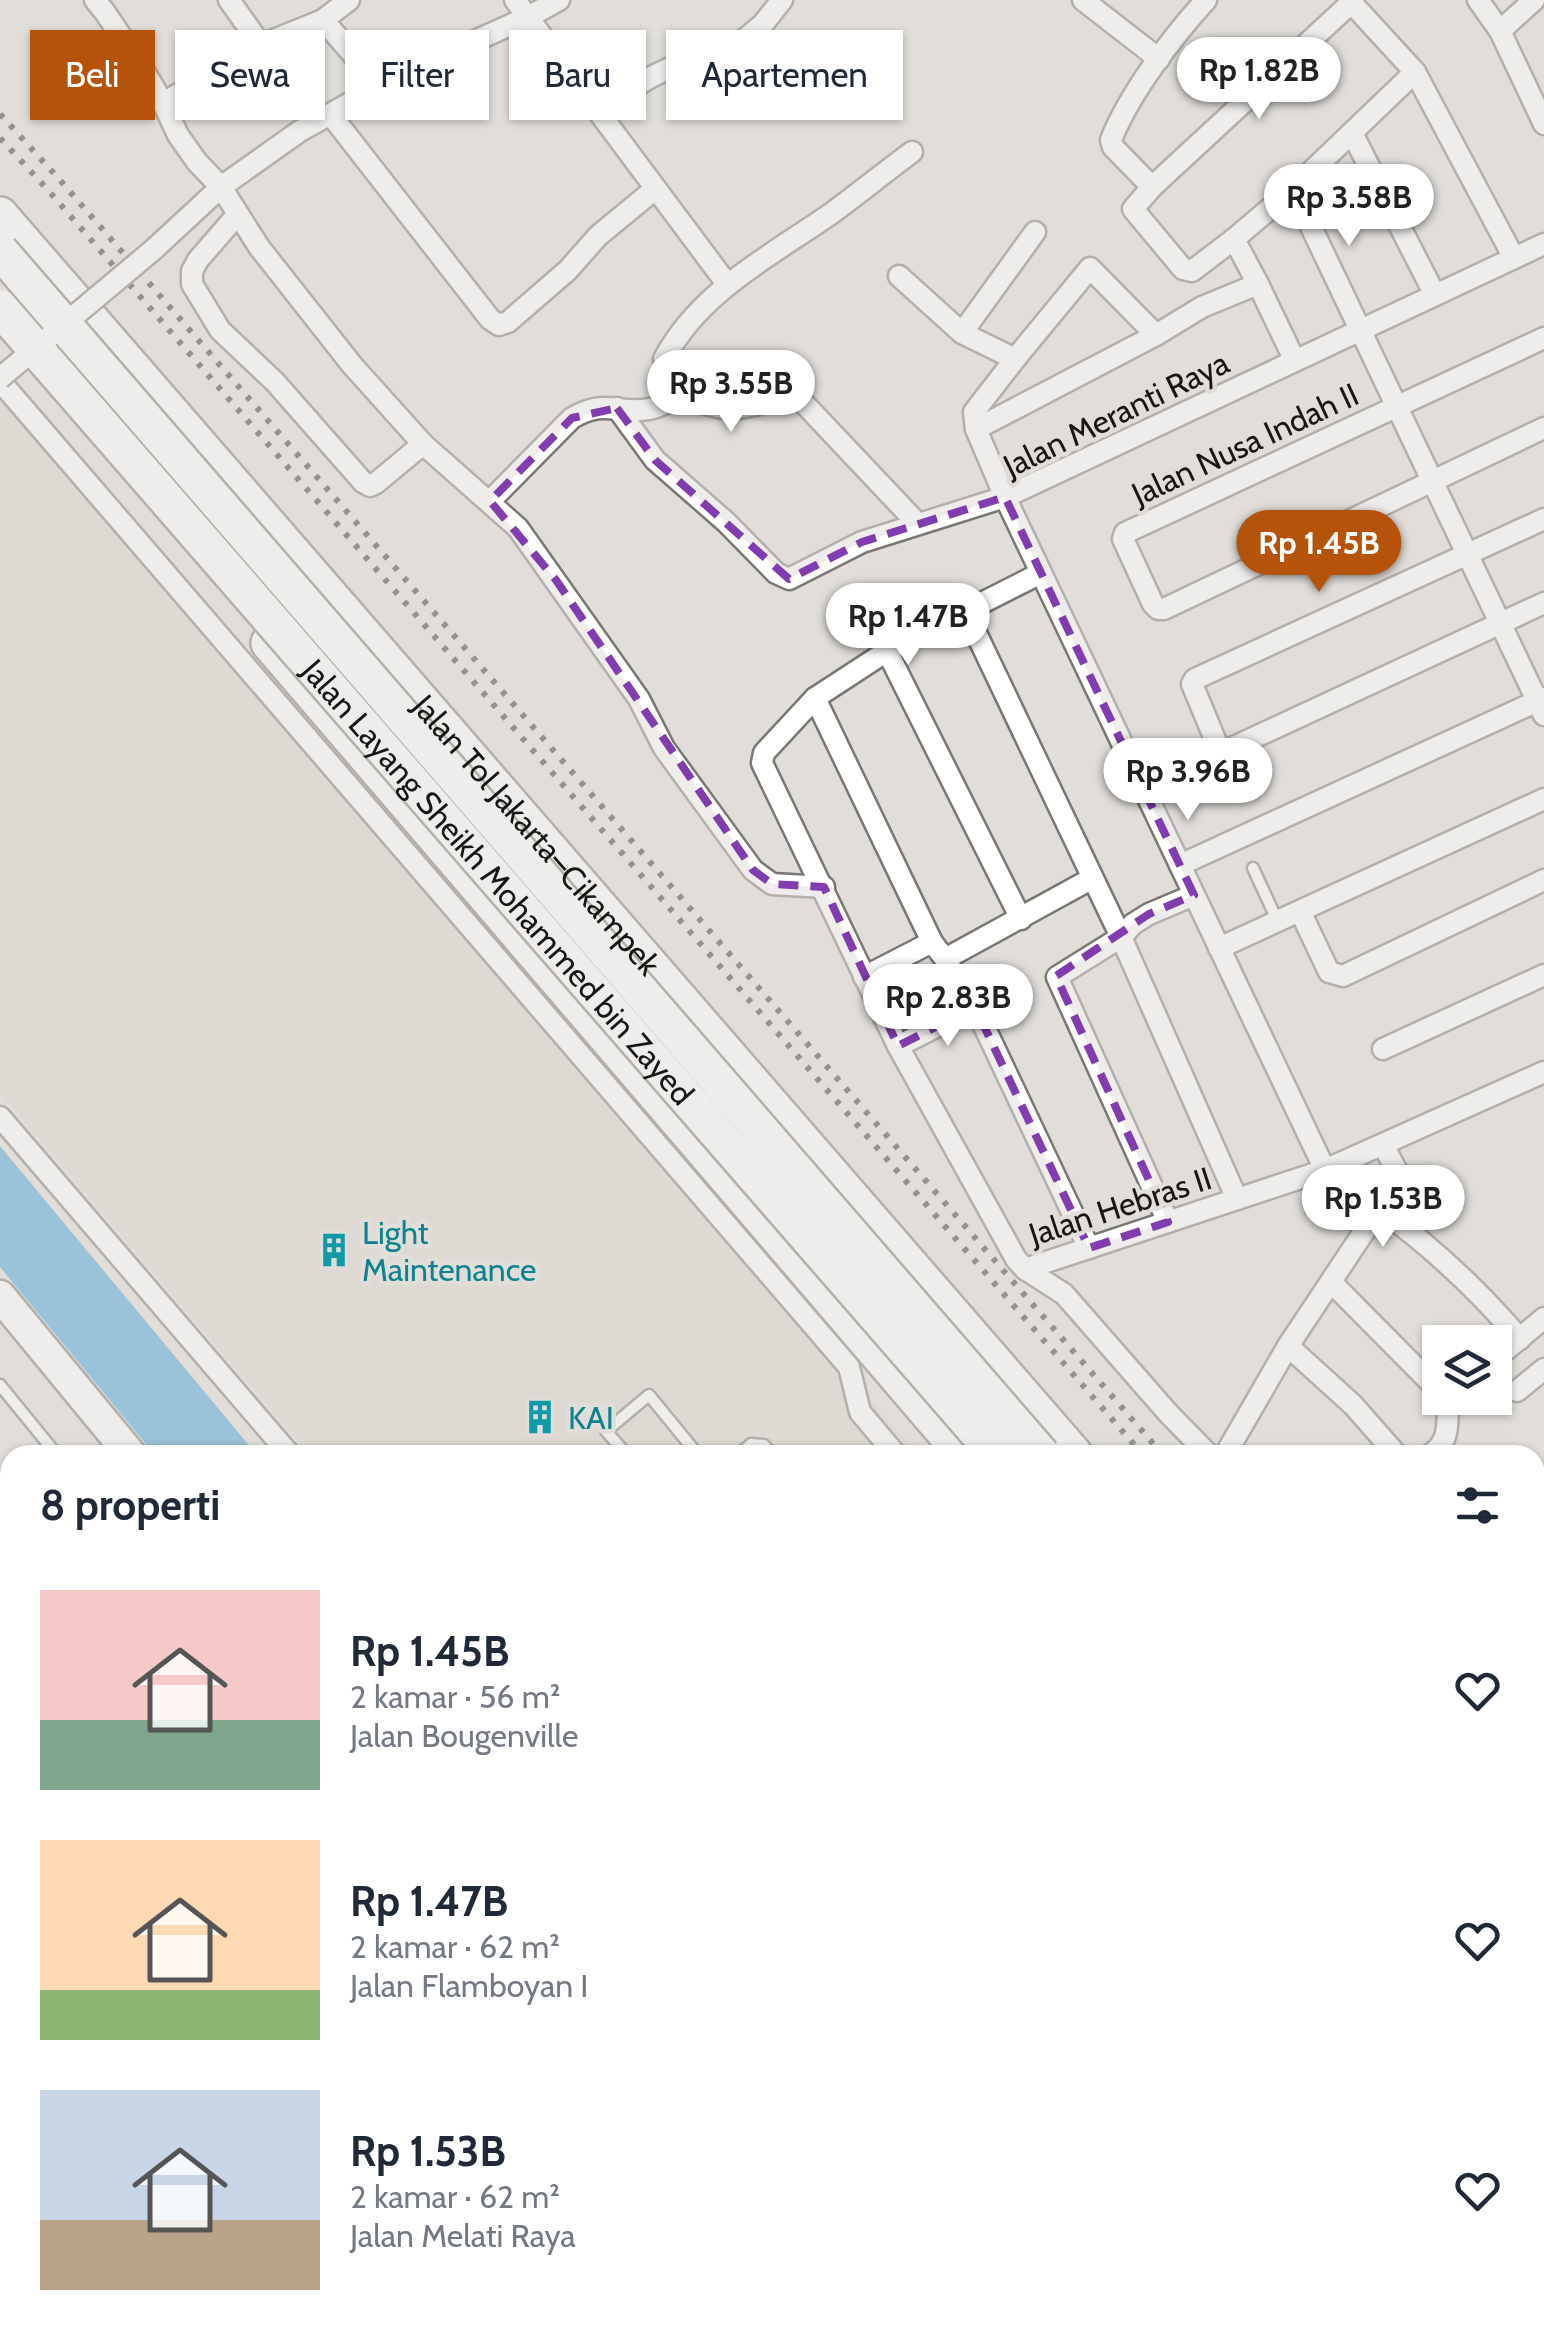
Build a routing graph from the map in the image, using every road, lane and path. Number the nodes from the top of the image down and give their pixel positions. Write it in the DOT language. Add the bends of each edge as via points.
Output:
graph roads {
  1 [pos="94,0"];
  2 [pos="230,0"];
  3 [pos="349,0"];
  4 [pos="559,0"];
  5 [pos="782,0"];
  6 [pos="1083,0"];
  7 [pos="1206,0"];
  8 [pos="1478,0"];
  9 [pos="1534,0"];
  10 [pos="1351,1"];
  11 [pos="522,8"];
  12 [pos="323,20"];
  13 [pos="251,30"];
  14 [pos="298,30"];
  15 [pos="484,30"];
  16 [pos="539,30"];
  17 [pos="1500,31"];
  18 [pos="1160,59"];
  19 [pos="1415,72"];
  20 [pos="646,80"];
  21 [pos="175,96"];
  22 [pos="163,103"];
  23 [pos="331,115"];
  24 [pos="606,120"];
  25 [pos="1544,124"];
  26 [pos="1352,132"];
  27 [pos="912,152"];
  28 [pos="222,187"];
  29 [pos="1152,187"];
  30 [pos="654,189"];
  31 [pos="1293,189"];
  32 [pos="0,215"];
  33 [pos="237,215"];
  34 [pos="1036,232"];
  35 [pos="1234,239"];
  36 [pos="1544,244"];
  37 [pos="0,251"];
  38 [pos="1514,258"];
  39 [pos="899,276"];
  40 [pos="728,284"];
  41 [pos="1258,284"];
  42 [pos="1436,295"];
  43 [pos="0,308"];
  44 [pos="0,330"];
  45 [pos="1360,330"];
  46 [pos="962,333"];
  47 [pos="1156,334"];
  48 [pos="1544,338"];
  49 [pos="1015,360"];
  50 [pos="1294,361"];
  51 [pos="0,380"];
  52 [pos="686,393"];
  53 [pos="1397,407"];
  54 [pos="617,408"];
  55 [pos="1544,428"];
  56 [pos="976,429"];
  57 [pos="423,444"];
  58 [pos="1432,482"];
  59 [pos="1005,497"];
  60 [pos="490,501"];
  61 [pos="1544,519"];
  62 [pos="916,523"];
  63 [pos="1468,556"];
  64 [pos="1041,573"];
  65 [pos="1544,603"];
  66 [pos="965,610"];
  67 [pos="1500,624"];
  68 [pos="887,651"];
  69 [pos="815,698"];
  70 [pos="1542,704"];
  71 [pos="1544,799"];
  72 [pos="1180,864"];
  73 [pos="1253,868"];
  74 [pos="1091,879"];
  75 [pos="1544,880"];
  76 [pos="824,888"];
  77 [pos="1194,895"];
  78 [pos="1300,911"];
  79 [pos="1020,919"];
  80 [pos="1277,921"];
  81 [pos="1121,937"];
  82 [pos="1219,948"];
  83 [pos="938,950"];
  84 [pos="1544,975"];
  85 [pos="864,977"];
  86 [pos="974,1007"];
  87 [pos="898,1046"];
  88 [pos="1383,1049"];
  89 [pos="1544,1072"];
  90 [pos="0,1117"];
  91 [pos="1383,1146"];
  92 [pos="1325,1170"];
  93 [pos="1237,1199"];
  94 [pos="1380,1210"];
  95 [pos="1168,1222"];
  96 [pos="1089,1248"];
  97 [pos="1025,1270"];
  98 [pos="1332,1284"];
  99 [pos="4,1309"];
  100 [pos="1544,1318"];
  101 [pos="1520,1339"];
  102 [pos="1512,1345"];
  103 [pos="1288,1346"];
  104 [pos="1544,1369"];
  105 [pos="1422,1373"];
  106 [pos="0,1385"];
  107 [pos="1518,1390"];
  108 [pos="1446,1415"];
  109 [pos="49,1445"];
  110 [pos="122,1445"];
  111 [pos="281,1445"];
  112 [pos="618,1445"];
  113 [pos="690,1445"];
  114 [pos="888,1445"];
  115 [pos="955,1445"];
  116 [pos="988,1445"];
  117 [pos="1033,1445"];
  118 [pos="1067,1445"];
  119 [pos="1199,1445"];
  120 [pos="1231,1445"];
  121 [pos="1388,1445"];
  122 [pos="1441,1445"];
  1 -- 22 [label="street"];
  2 -- 13 [label="street"];
  3 -- 12 [label="street"];
  4 -- 11 [label="street"];
  5 -- 20 [label="street" via="738,44 701,53"];
  6 -- 18 [label="street"];
  7 -- 18 [label="street"];
  8 -- 17 [label="street"];
  9 -- 17 [label="street"];
  10 -- 19 [label="street"];
  10 -- 29 [label="street"];
  11 -- 15 [label="street"];
  11 -- 16 [label="street"];
  12 -- 14 [label="street"];
  12 -- 23 [label="street" via="376,81 372,92"];
  17 -- 25 [label="street"];
  18 -- 29 [label="street" via="1111,140"];
  19 -- 26 [label="street"];
  19 -- 38 [label="street"];
  21 -- 22 [label="street"];
  22 -- 28 [label="street" via="178,135"];
  23 -- 28 [label="street"];
  23 -- 30 [label="street" via="499,325"];
  24 -- 30 [label="street"];
  26 -- 31 [label="street"];
  26 -- 42 [label="street"];
  27 -- 40 [label="street"];
  28 -- 33 [label="street"];
  28 -- 51 [label="street, bridge"];
  29 -- 35 [label="street" via="1132,209 1183,270 1192,272"];
  30 -- 40 [label="street"];
  31 -- 35 [label="street"];
  31 -- 45 [label="street"];
  32 -- 118 [label="highway, Jalan Tol Jakarta–Cikampek"];
  33 -- 57 [label="street" via="352,365"];
  33 -- 57 [label="street" via="192,271 192,284 220,330 362,482 376,483"];
  34 -- 46 [label="street"];
  35 -- 41 [label="street"];
  36 -- 38 [label="street, Jalan Meranti Raya"];
  37 -- 117 [label="highway, Jalan Layang Sheikh Mohammed bin Zayed, bridge"];
  38 -- 42 [label="street, Jalan Meranti Raya"];
  39 -- 46 [label="street"];
  40 -- 52 [label="street" via="664,359"];
  41 -- 47 [label="street"];
  41 -- 50 [label="street"];
  42 -- 45 [label="street, Jalan Meranti Raya"];
  43 -- 116 [label="highway, Jalan Layang Sheikh Mohammed bin Zayed, bridge"];
  44 -- 115 [label="highway"];
  45 -- 50 [label="street, Jalan Meranti Raya"];
  45 -- 53 [label="street"];
  46 -- 49 [label="street"];
  47 -- 49 [label="street" via="1090,268"];
  47 -- 56 [label="street"];
  48 -- 53 [label="street, Jalan Nusa Indah II"];
  49 -- 56 [label="street" via="974,412"];
  50 -- 59 [label="street, Jalan Meranti Raya"];
  51 -- 114 [label="street" via="849,1367 860,1412"];
  52 -- 54 [label="street" via="654,408"];
  52 -- 62 [label="street" via="729,410 797,396"];
  53 -- 58 [label="street"];
  53 -- 58 [label="street, Jalan Nusa Indah II" via="1122,539 1153,604 1164,610"];
  54 -- 60 [label="street" via="588,408 572,418"];
  54 -- 62 [label="street" via="655,460 789,579"];
  55 -- 58 [label="street"];
  56 -- 59 [label="street"];
  57 -- 60 [label="street"];
  58 -- 63 [label="street"];
  59 -- 62 [label="street"];
  59 -- 64 [label="street, Jalan Meranti Raya"];
  60 -- 76 [label="street" via="556,580 752,870 772,884"];
  61 -- 63 [label="street"];
  63 -- 67 [label="street"];
  63 -- 67 [label="street" via="1194,680 1219,749"];
  64 -- 66 [label="street"];
  64 -- 72 [label="street, Jalan Meranti Raya"];
  65 -- 67 [label="street"];
  66 -- 68 [label="street"];
  66 -- 74 [label="street"];
  67 -- 70 [label="street"];
  68 -- 69 [label="street"];
  68 -- 79 [label="street"];
  69 -- 76 [label="street, Jalan Hebras II" via="762,758"];
  69 -- 83 [label="street"];
  70 -- 72 [label="street"];
  71 -- 78 [label="street"];
  72 -- 77 [label="street, Jalan Meranti Raya"];
  73 -- 80 [label="lane"];
  74 -- 79 [label="street"];
  74 -- 81 [label="street"];
  75 -- 78 [label="street" via="1343,976 1329,972"];
  76 -- 85 [label="street, Jalan Hebras II"];
  77 -- 81 [label="street" via="1148,914"];
  77 -- 82 [label="street, Jalan Meranti Raya"];
  78 -- 80 [label="street"];
  79 -- 83 [label="street"];
  80 -- 82 [label="street"];
  81 -- 93 [label="street"];
  81 -- 95 [label="street" via="1057,977"];
  82 -- 92 [label="street, Jalan Meranti Raya"];
  83 -- 85 [label="street"];
  83 -- 86 [label="street"];
  84 -- 88 [label="street"];
  85 -- 87 [label="street, Jalan Hebras II"];
  86 -- 87 [label="street"];
  86 -- 96 [label="street"];
  87 -- 97 [label="street, Jalan Hebras II"];
  89 -- 91 [label="street, Jalan Hebras II"];
  90 -- 111 [label="street"];
  91 -- 92 [label="street, Jalan Hebras II"];
  91 -- 94 [label="street" via="1400,1175"];
  92 -- 93 [label="street, Jalan Hebras II"];
  93 -- 95 [label="street, Jalan Hebras II"];
  94 -- 98 [label="street"];
  94 -- 101 [label="street" via="1421,1239"];
  95 -- 96 [label="street, Jalan Hebras II"];
  96 -- 97 [label="street, Jalan Hebras II"];
  97 -- 119 [label="street" via="1064,1294"];
  98 -- 103 [label="street"];
  98 -- 105 [label="street"];
  99 -- 110 [label="main road"];
  100 -- 101 [label="street"];
  101 -- 102 [label="street"];
  103 -- 120 [label="street"];
  103 -- 121 [label="street"];
  104 -- 107 [label="street"];
  106 -- 109 [label="lane"];
  108 -- 122 [label="street"];
  112 -- 113 [label="lane" via="606,1431 649,1395"];
}
